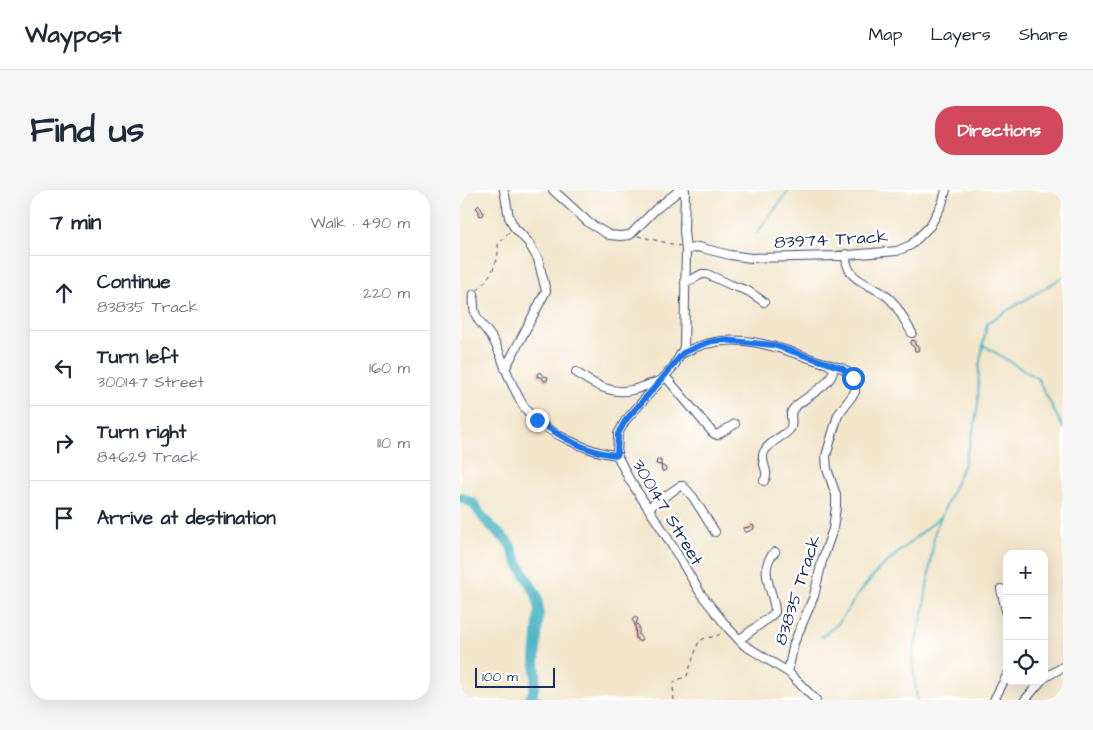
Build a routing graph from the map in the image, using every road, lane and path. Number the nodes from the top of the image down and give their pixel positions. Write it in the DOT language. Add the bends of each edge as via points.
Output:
graph roads {
  1 [pos="504,190"];
  2 [pos="553,190"];
  3 [pos="680,190"];
  4 [pos="685,190"];
  5 [pos="946,190"];
  6 [pos="514,227"];
  7 [pos="630,235"];
  8 [pos="686,249"];
  9 [pos="846,254"];
  10 [pos="685,283"];
  11 [pos="474,294"];
  12 [pos="764,302"];
  13 [pos="912,333"];
  14 [pos="683,353"];
  15 [pos="829,365"];
  16 [pos="505,369"];
  17 [pos="576,372"];
  18 [pos="663,378"];
  19 [pos="735,424"];
  20 [pos="617,455"];
  21 [pos="764,481"];
  22 [pos="648,508"];
  23 [pos="716,532"];
  24 [pos="776,552"];
  25 [pos="1001,589"];
  26 [pos="1003,598"];
  27 [pos="728,628"];
  28 [pos="739,640"];
  29 [pos="1063,667"];
  30 [pos="788,672"];
  31 [pos="1048,676"];
  32 [pos="1003,683"];
  33 [pos="1038,685"];
  34 [pos="674,700"];
  35 [pos="816,700"];
  36 [pos="994,700"];
  37 [pos="1026,700"];
  1 -- 6 [label="street"];
  2 -- 7 [label="street" via="599,230 609,235"];
  3 -- 7 [label="street"];
  4 -- 8 [label="street"];
  5 -- 9 [label="street, 83974 Track" via="930,226 911,245 897,251"];
  6 -- 11 [label="path" via="498,244 499,253 491,274"];
  6 -- 16 [label="street" via="538,259 546,291"];
  7 -- 8 [label="path"];
  8 -- 9 [label="street, 83974 Track" via="698,246 751,258"];
  8 -- 10 [label="street"];
  9 -- 13 [label="street" via="846,266 852,274 891,300"];
  10 -- 12 [label="street" via="706,274 748,291"];
  10 -- 14 [label="street" via="686,338"];
  11 -- 16 [label="street" via="476,318 494,341"];
  14 -- 15 [label="street, 83835 Track" via="713,341 736,341 773,345"];
  14 -- 18 [label="street, 300147 Street"];
  15 -- 21 [label="street" via="833,368 831,377 793,408 790,429 764,452 767,474"];
  15 -- 30 [label="street, 83835 Track" via="852,375 855,392 838,415 826,456 836,494 833,529 814,596 794,642"];
  16 -- 20 [label="street" via="529,413 575,443"];
  17 -- 18 [label="street" via="598,386 621,390 631,390"];
  18 -- 19 [label="street" via="717,436"];
  18 -- 20 [label="street, 300147 Street" via="625,421 618,434"];
  20 -- 22 [label="street, 300147 Street"];
  22 -- 23 [label="street" via="682,486"];
  22 -- 27 [label="street, 300147 Street" via="700,594"];
  24 -- 28 [label="street" via="770,559 767,573 775,612"];
  25 -- 26 [label="street"];
  27 -- 28 [label="street, 300147 Street"];
  27 -- 34 [label="path" via="713,638 699,641 687,676 673,685"];
  28 -- 30 [label="street, 300147 Street"];
  29 -- 31 [label="street"];
  30 -- 35 [label="street, 300147 Street"];
  32 -- 36 [label="street"];
  33 -- 37 [label="street"];
}
